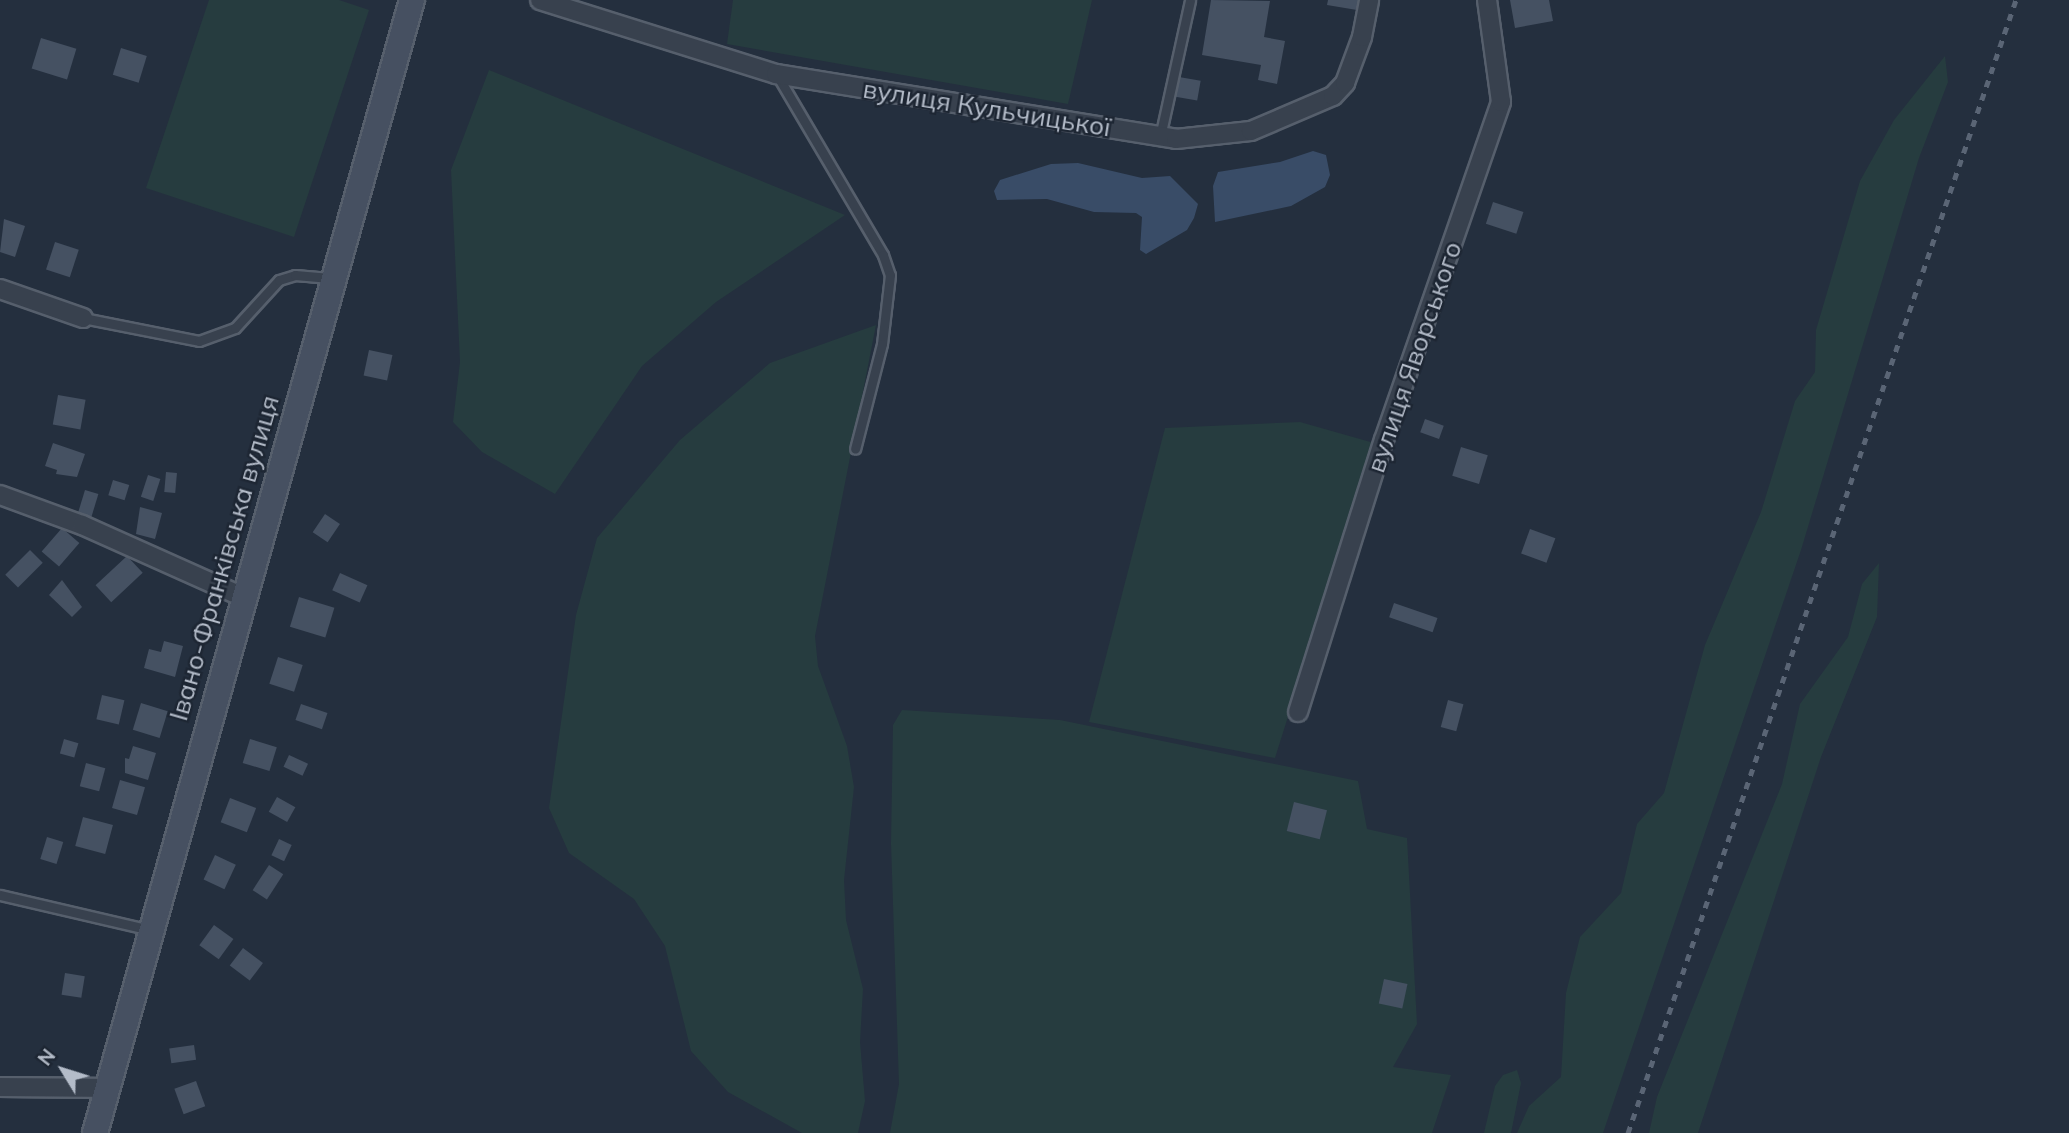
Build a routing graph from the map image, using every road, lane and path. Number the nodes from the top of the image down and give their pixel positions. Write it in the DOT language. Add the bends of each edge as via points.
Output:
graph roads {
  1 [pos="412,0"];
  2 [pos="540,0"];
  3 [pos="1190,0"];
  4 [pos="1368,0"];
  5 [pos="1487,0"];
  6 [pos="776,74"];
  7 [pos="1160,137"];
  8 [pos="333,278"];
  9 [pos="0,289"];
  10 [pos="83,318"];
  11 [pos="855,449"];
  12 [pos="0,495"];
  13 [pos="243,597"];
  14 [pos="1298,712"];
  15 [pos="0,895"];
  16 [pos="151,931"];
  17 [pos="0,1087"];
  18 [pos="108,1088"];
  19 [pos="94,1133"];
  1 -- 8 [label="main road, Івано-Франківська вулиця"];
  2 -- 6 [label="street, вулиця Кульчицької"];
  3 -- 7 [label="lane"];
  4 -- 7 [label="street, вулиця Кульчицької" via="1345,83 1333,96 1251,131"];
  5 -- 14 [label="street, вулиця Яворського" via="1501,102 1384,440"];
  6 -- 7 [label="street, вулиця Кульчицької"];
  6 -- 11 [label="lane" via="883,255 890,275 882,344"];
  8 -- 10 [label="lane" via="295,275 279,280 235,328 199,341"];
  8 -- 13 [label="main road, Івано-Франківська вулиця"];
  9 -- 10 [label="street"];
  12 -- 13 [label="street" via="82,525"];
  13 -- 16 [label="main road, Івано-Франківська вулиця"];
  15 -- 16 [label="lane"];
  16 -- 18 [label="main road, Івано-Франківська вулиця"];
  17 -- 18 [label="street"];
  18 -- 19 [label="main road, Івано-Франківська вулиця"];
}
